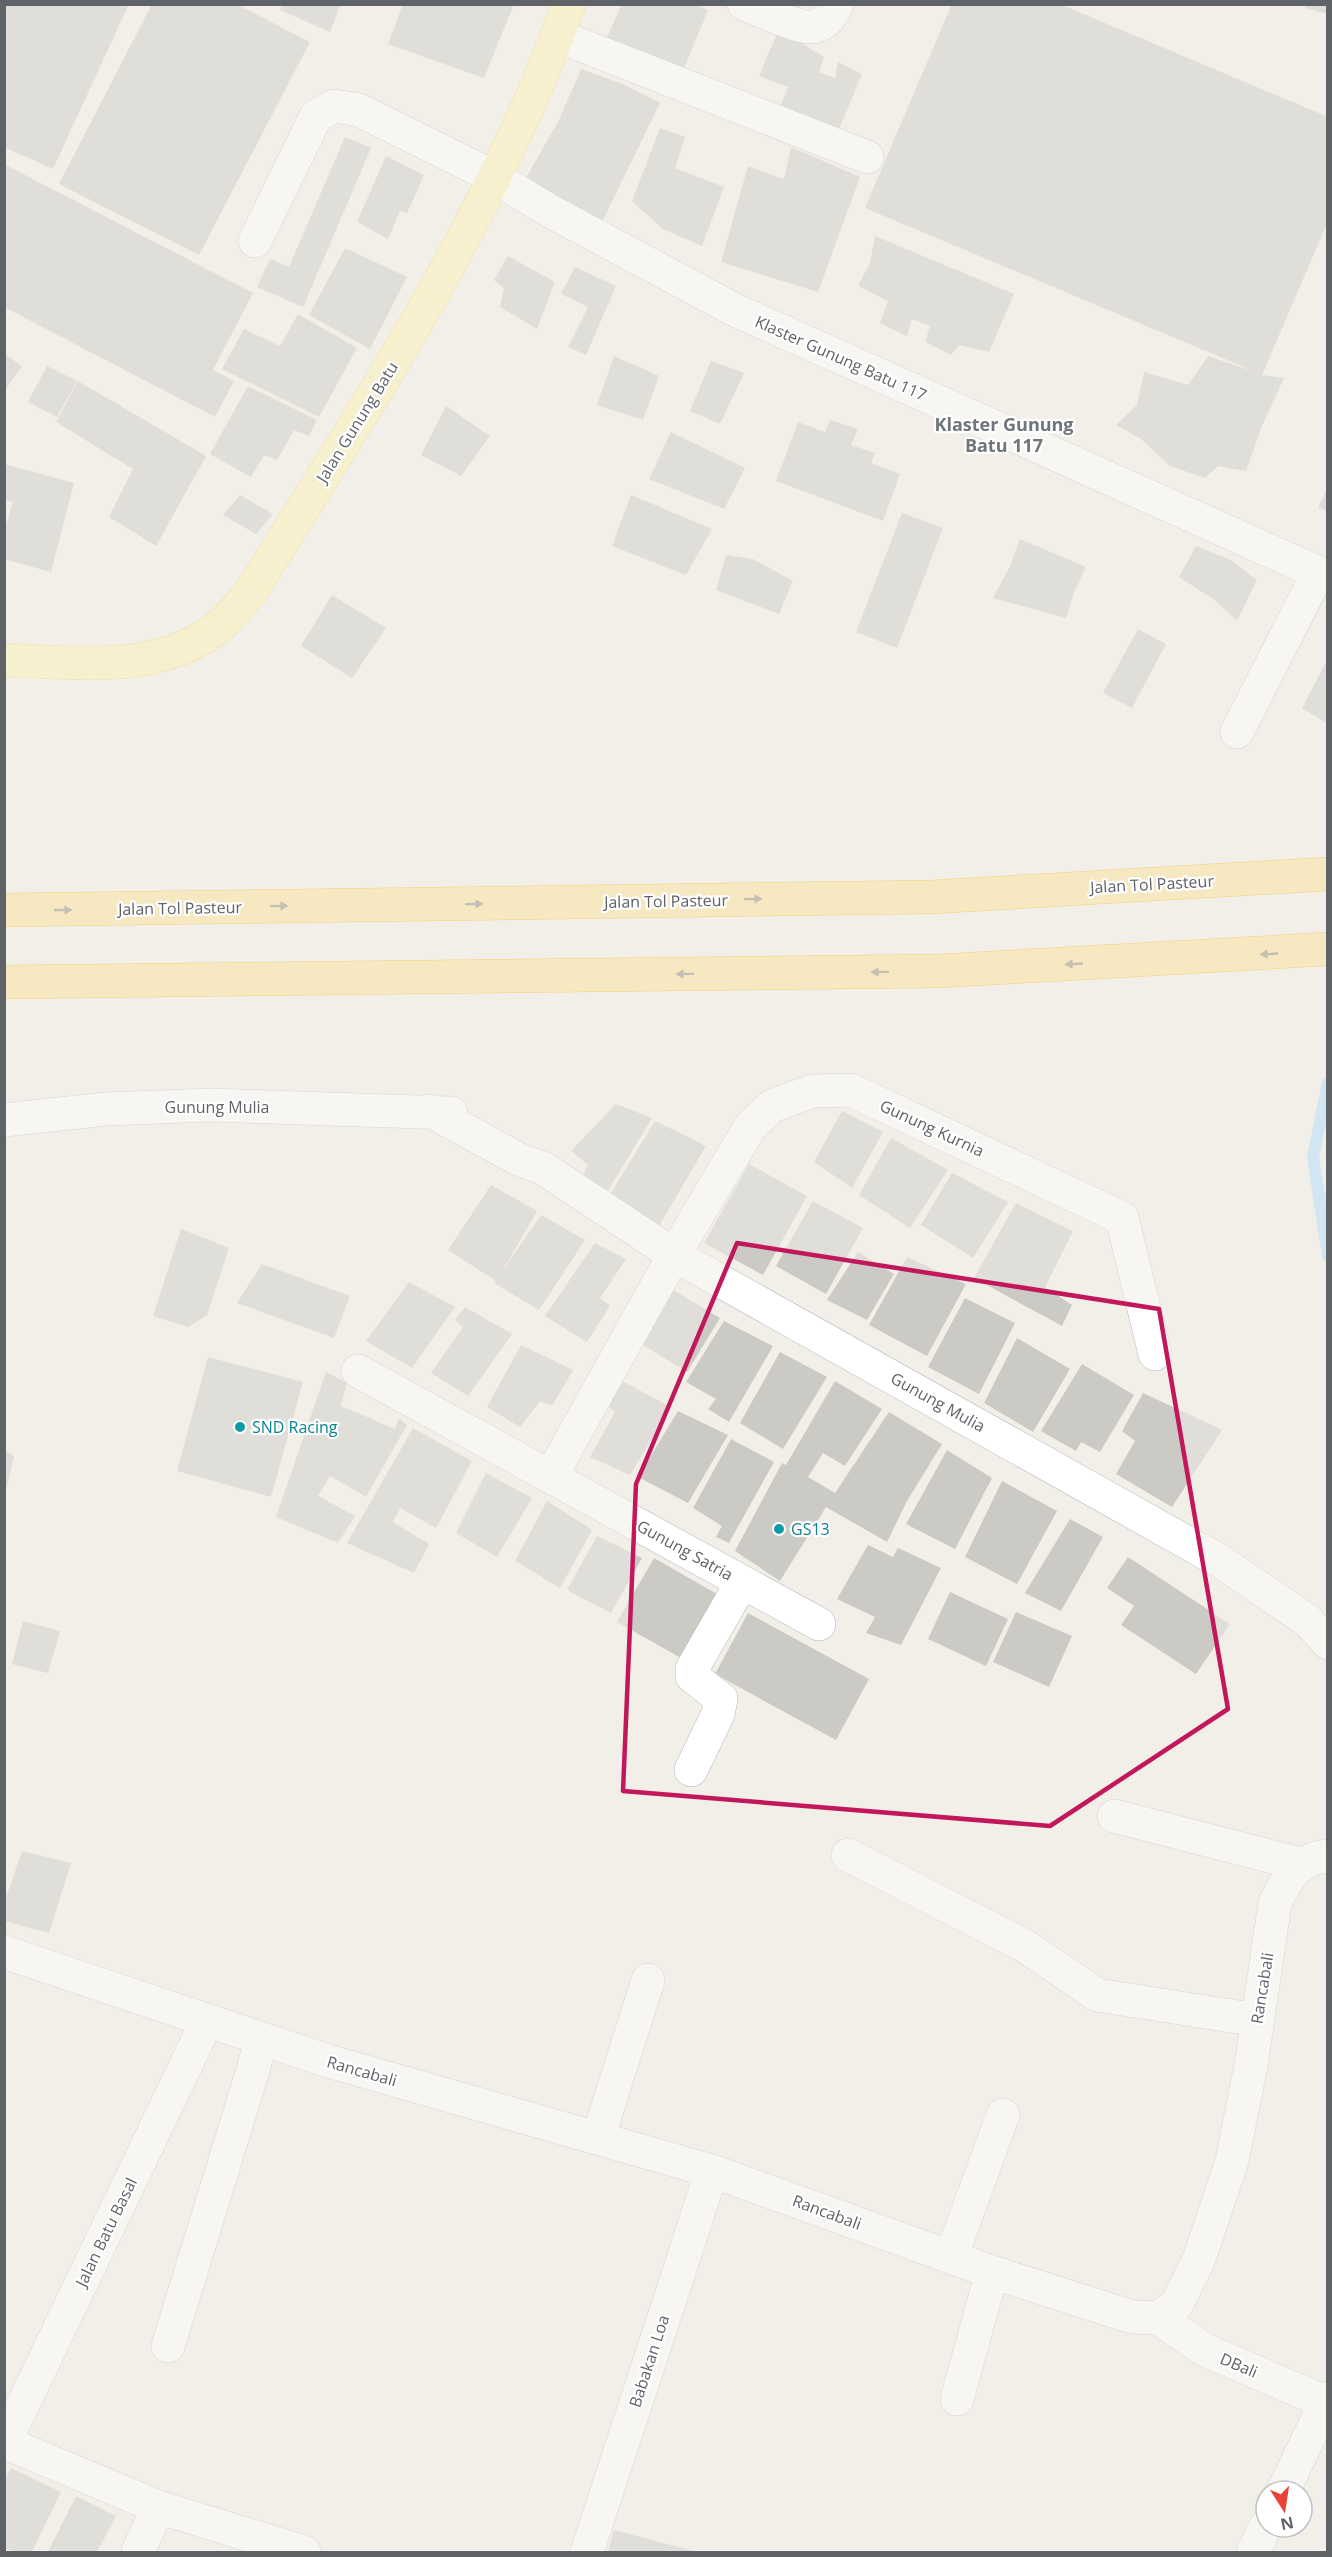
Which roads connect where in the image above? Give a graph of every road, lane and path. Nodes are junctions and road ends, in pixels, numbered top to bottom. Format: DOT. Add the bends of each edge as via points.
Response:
graph roads {
  1 [pos="569,4"];
  2 [pos="744,4"];
  3 [pos="837,4"];
  4 [pos="558,36"];
  5 [pos="867,158"];
  6 [pos="496,178"];
  7 [pos="255,241"];
  8 [pos="1323,575"];
  9 [pos="4,660"];
  10 [pos="1237,732"];
  11 [pos="1328,874"];
  12 [pos="4,910"];
  13 [pos="1328,949"];
  14 [pos="4,982"];
  15 [pos="4,1120"];
  16 [pos="674,1255"];
  17 [pos="1155,1354"];
  18 [pos="358,1371"];
  19 [pos="551,1476"];
  20 [pos="742,1582"];
  21 [pos="819,1624"];
  22 [pos="1328,1643"];
  23 [pos="691,1770"];
  24 [pos="1114,1816"];
  25 [pos="848,1855"];
  26 [pos="1314,1860"];
  27 [pos="4,1952"];
  28 [pos="648,1980"];
  29 [pos="1257,2020"];
  30 [pos="207,2021"];
  31 [pos="261,2039"];
  32 [pos="1003,2115"];
  33 [pos="598,2138"];
  34 [pos="712,2171"];
  35 [pos="951,2257"];
  36 [pos="992,2272"];
  37 [pos="1158,2318"];
  38 [pos="168,2346"];
  39 [pos="957,2399"];
  40 [pos="1326,2400"];
  41 [pos="7,2433"];
  42 [pos="1289,2479"];
  43 [pos="158,2507"];
  44 [pos="1260,2539"];
  45 [pos="138,2553"];
  46 [pos="304,2553"];
  47 [pos="587,2553"];
  48 [pos="1253,2553"];
  1 -- 4 [label="main road, Jalan Gunung Batu"];
  2 -- 3 [label="street" via="810,28 832,17"];
  4 -- 5 [label="street"];
  4 -- 6 [label="main road, Jalan Gunung Batu"];
  6 -- 7 [label="street, Klaster Gunung Batu 117" via="359,110 334,106 316,116"];
  6 -- 8 [label="street, Klaster Gunung Batu 117" via="735,310"];
  6 -- 9 [label="main road, Jalan Gunung Batu" via="398,356 252,590 225,621 196,642 160,656 122,663"];
  8 -- 10 [label="street"];
  12 -- 11 [label="highway, Jalan Tol Pasteur, one-way" via="931,897"];
  13 -- 14 [label="highway, one-way" via="939,971"];
  15 -- 16 [label="street, Gunung Mulia" via="106,1109 211,1106 465,1115 528,1148 543,1167"];
  16 -- 17 [label="street, Gunung Kurnia" via="750,1127 772,1106 812,1091 851,1090 1122,1218"];
  16 -- 19 [label="street"];
  16 -- 22 [label="street, Gunung Mulia" via="1220,1561 1308,1621"];
  18 -- 19 [label="street, Gunung Satria"];
  19 -- 20 [label="street, Gunung Satria"];
  20 -- 21 [label="street, Gunung Satria"];
  20 -- 23 [label="street" via="692,1669 693,1676 721,1700"];
  24 -- 26 [label="street"];
  25 -- 29 [label="street" via="1025,1946 1097,1995"];
  26 -- 29 [label="street, Rancabali" via="1287,1878 1275,1903"];
  27 -- 30 [label="street, Rancabali"];
  28 -- 33 [label="street"];
  29 -- 37 [label="street, Rancabali" via="1232,2161 1199,2259 1177,2304"];
  30 -- 31 [label="street, Rancabali"];
  30 -- 41 [label="street, Jalan Batu Basal"];
  31 -- 33 [label="street, Rancabali"];
  31 -- 38 [label="street"];
  32 -- 35 [label="street"];
  33 -- 34 [label="street, Rancabali"];
  34 -- 35 [label="street, Rancabali"];
  34 -- 47 [label="street, Babakan Loa"];
  35 -- 36 [label="street, Rancabali"];
  36 -- 37 [label="street, Rancabali" via="1132,2317"];
  36 -- 39 [label="street"];
  37 -- 40 [label="street, DBali" via="1205,2350"];
  40 -- 42 [label="street, DBali"];
  41 -- 43 [label="street"];
  43 -- 45 [label="street"];
  43 -- 46 [label="street"];
  44 -- 48 [label="street"];
}
